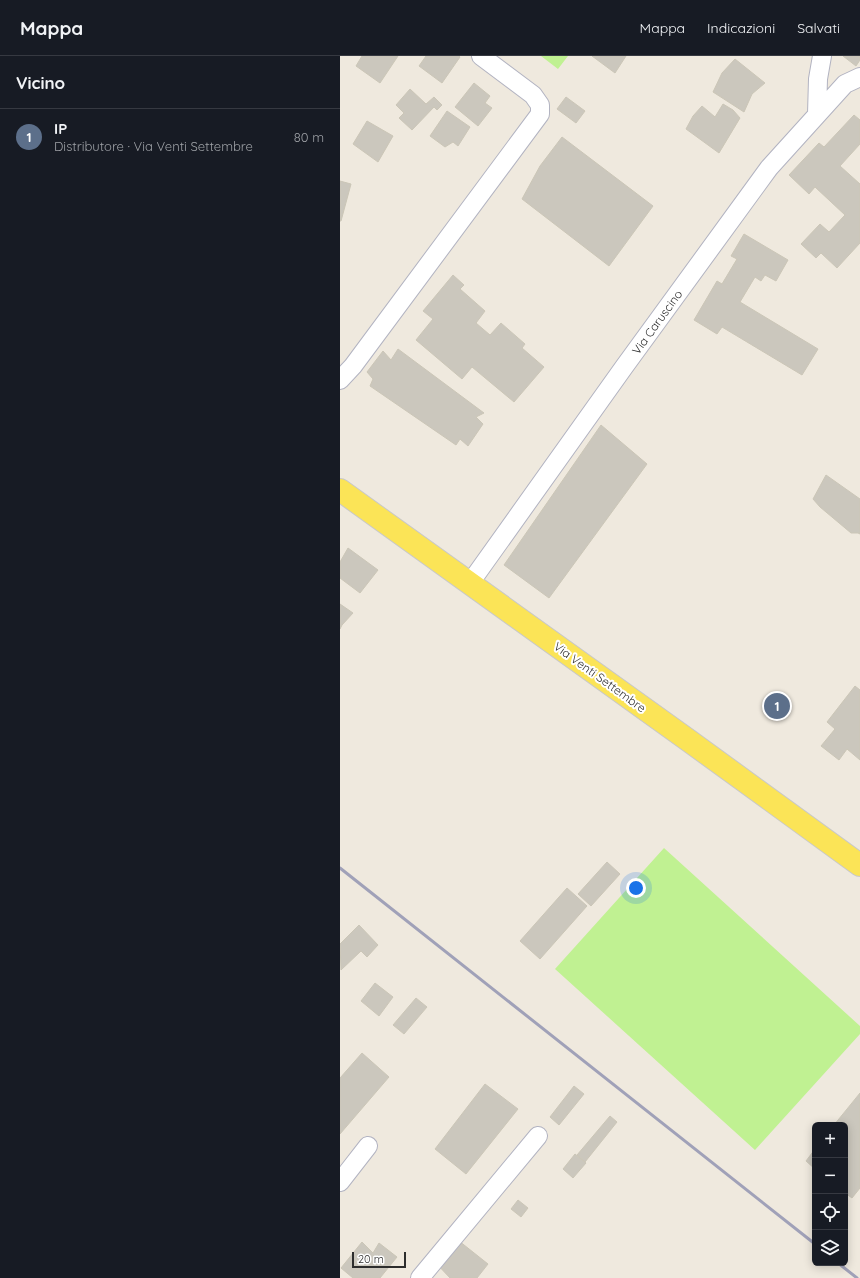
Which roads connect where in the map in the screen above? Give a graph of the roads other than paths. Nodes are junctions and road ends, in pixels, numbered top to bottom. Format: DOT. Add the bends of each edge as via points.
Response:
graph roads {
  1 [pos="481,56"];
  2 [pos="822,56"];
  3 [pos="860,77"];
  4 [pos="817,114"];
  5 [pos="340,380"];
  6 [pos="340,490"];
  7 [pos="470,583"];
  8 [pos="860,865"];
  9 [pos="538,1136"];
  10 [pos="368,1146"];
  11 [pos="340,1182"];
  12 [pos="420,1278"];
  1 -- 5 [label="street" via="533,95 540,106 540,114"];
  2 -- 4 [label="street" via="818,79"];
  3 -- 4 [label="street, Via Caruscino" via="844,84"];
  4 -- 7 [label="street, Via Caruscino" via="769,168"];
  6 -- 7 [label="main road, Via Venti Settembre"];
  7 -- 8 [label="main road, Via Venti Settembre"];
  9 -- 12 [label="street"];
  10 -- 11 [label="street"];
}
